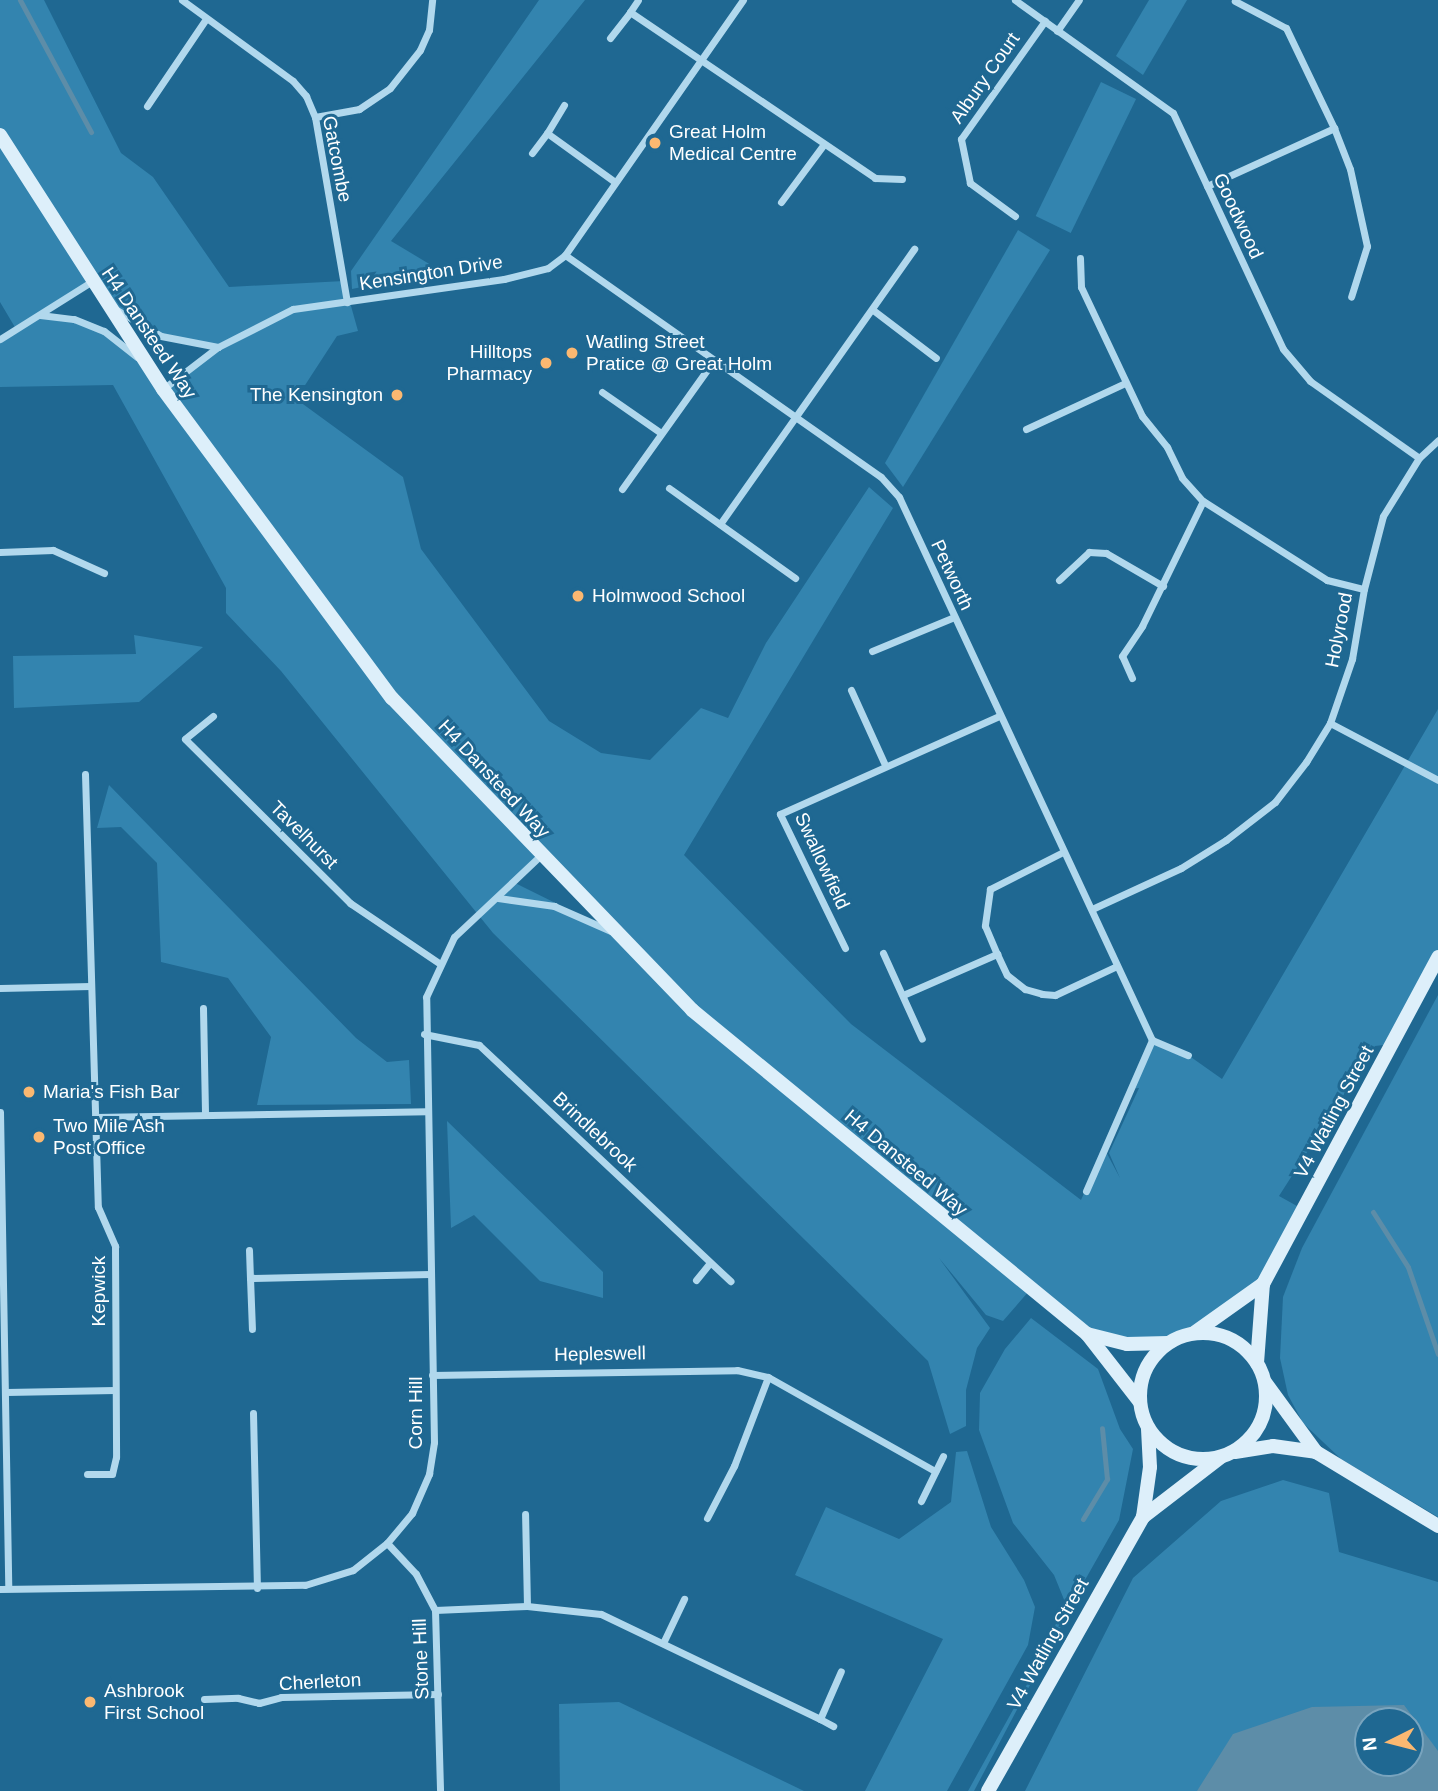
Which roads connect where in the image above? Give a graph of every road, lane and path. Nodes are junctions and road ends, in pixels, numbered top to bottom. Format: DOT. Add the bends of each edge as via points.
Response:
graph roads {
  1 [pos="182,0"];
  2 [pos="432,0"];
  3 [pos="638,0"];
  4 [pos="743,0"];
  5 [pos="1015,0"];
  6 [pos="1079,0"];
  7 [pos="1235,1"];
  8 [pos="630,12"];
  9 [pos="206,19"];
  10 [pos="1045,21"];
  11 [pos="1057,31"];
  12 [pos="610,38"];
  13 [pos="701,58"];
  14 [pos="564,105"];
  15 [pos="147,106"];
  16 [pos="315,117"];
  17 [pos="1334,128"];
  18 [pos="547,133"];
  19 [pos="0,135"];
  20 [pos="824,144"];
  21 [pos="532,153"];
  22 [pos="902,179"];
  23 [pos="615,182"];
  24 [pos="1207,186"];
  25 [pos="781,202"];
  26 [pos="1015,216"];
  27 [pos="914,248"];
  28 [pos="565,255"];
  29 [pos="1080,258"];
  30 [pos="91,282"];
  31 [pos="1351,297"];
  32 [pos="347,302"];
  33 [pos="107,305"];
  34 [pos="873,310"];
  35 [pos="40,315"];
  36 [pos="0,339"];
  37 [pos="218,347"];
  38 [pos="936,358"];
  39 [pos="714,359"];
  40 [pos="146,363"];
  41 [pos="1125,383"];
  42 [pos="163,388"];
  43 [pos="602,392"];
  44 [pos="796,418"];
  45 [pos="1026,429"];
  46 [pos="661,433"];
  47 [pos="1438,440"];
  48 [pos="1419,458"];
  49 [pos="669,488"];
  50 [pos="622,489"];
  51 [pos="1203,500"];
  52 [pos="720,524"];
  53 [pos="0,552"];
  54 [pos="104,573"];
  55 [pos="795,578"];
  56 [pos="1059,580"];
  57 [pos="1163,586"];
  58 [pos="1364,589"];
  59 [pos="954,617"];
  60 [pos="872,651"];
  61 [pos="1132,678"];
  62 [pos="851,690"];
  63 [pos="213,716"];
  64 [pos="999,716"];
  65 [pos="1330,723"];
  66 [pos="885,765"];
  67 [pos="85,774"];
  68 [pos="1438,780"];
  69 [pos="1063,852"];
  70 [pos="540,856"];
  71 [pos="498,898"];
  72 [pos="1092,909"];
  73 [pos="615,933"];
  74 [pos="845,948"];
  75 [pos="883,953"];
  76 [pos="997,954"];
  77 [pos="1438,957"];
  78 [pos="439,963"];
  79 [pos="1117,967"];
  80 [pos="91,986"];
  81 [pos="0,988"];
  82 [pos="903,995"];
  83 [pos="203,1008"];
  84 [pos="425,1034"];
  85 [pos="922,1039"];
  86 [pos="1152,1040"];
  87 [pos="1188,1055"];
  88 [pos="427,1111"];
  89 [pos="205,1114"];
  90 [pos="0,1115"];
  91 [pos="95,1117"];
  92 [pos="1086,1191"];
  93 [pos="249,1250"];
  94 [pos="710,1263"];
  95 [pos="430,1274"];
  96 [pos="250,1278"];
  97 [pos="696,1280"];
  98 [pos="730,1280"];
  99 [pos="1263,1284"];
  100 [pos="252,1329"];
  101 [pos="1194,1333"];
  102 [pos="1087,1334"];
  103 [pos="1168,1343"];
  104 [pos="1258,1363"];
  105 [pos="432,1374"];
  106 [pos="768,1377"];
  107 [pos="1265,1381"];
  108 [pos="116,1390"];
  109 [pos="6,1391"];
  110 [pos="1140,1402"];
  111 [pos="253,1413"];
  112 [pos="1148,1428"];
  113 [pos="1316,1452"];
  114 [pos="1228,1454"];
  115 [pos="943,1456"];
  116 [pos="935,1471"];
  117 [pos="87,1474"];
  118 [pos="921,1501"];
  119 [pos="525,1514"];
  120 [pos="1143,1517"];
  121 [pos="707,1518"];
  122 [pos="1438,1526"];
  123 [pos="387,1543"];
  124 [pos="4,1588"];
  125 [pos="257,1588"];
  126 [pos="684,1599"];
  127 [pos="527,1606"];
  128 [pos="435,1610"];
  129 [pos="663,1643"];
  130 [pos="841,1671"];
  131 [pos="438,1694"];
  132 [pos="204,1699"];
  133 [pos="820,1719"];
  134 [pos="833,1726"];
  135 [pos="440,1791"];
  136 [pos="988,1791"];
  1 -- 9 [label="street, Gatcombe"];
  2 -- 16 [label="street" via="429,30 420,50 390,88 359,109"];
  3 -- 8 [label="street"];
  4 -- 13 [label="street, Kensington Drive"];
  5 -- 10 [label="street, Goodwood"];
  6 -- 11 [label="street"];
  7 -- 17 [label="street" via="1286,28"];
  8 -- 12 [label="street"];
  8 -- 13 [label="street"];
  9 -- 15 [label="street"];
  9 -- 16 [label="street, Gatcombe" via="293,80"];
  10 -- 11 [label="street, Goodwood"];
  10 -- 26 [label="street, Albury Court" via="961,139 970,183"];
  11 -- 24 [label="street, Goodwood" via="1173,113"];
  13 -- 20 [label="street"];
  13 -- 23 [label="street, Kensington Drive"];
  14 -- 18 [label="street"];
  16 -- 32 [label="street, Gatcombe"];
  17 -- 24 [label="street"];
  17 -- 31 [label="street" via="1350,169 1367,246"];
  18 -- 21 [label="street"];
  18 -- 23 [label="street"];
  19 -- 30 [label="street, H4 Dansteed Way"];
  20 -- 22 [label="street" via="875,178"];
  20 -- 25 [label="street"];
  23 -- 28 [label="street, Kensington Drive"];
  24 -- 48 [label="street, Goodwood" via="1283,349 1310,381"];
  27 -- 34 [label="street"];
  28 -- 32 [label="street, Kensington Drive" via="548,268 504,279"];
  28 -- 39 [label="street, Petworth"];
  29 -- 41 [label="street" via="1081,287"];
  30 -- 33 [label="street, H4 Dansteed Way"];
  30 -- 35 [label="street"];
  32 -- 37 [label="street, Kensington Drive" via="293,309"];
  33 -- 37 [label="street" via="161,336"];
  33 -- 40 [label="street, H4 Dansteed Way"];
  34 -- 38 [label="street"];
  34 -- 44 [label="street"];
  35 -- 36 [label="street"];
  35 -- 40 [label="street" via="74,319 104,331"];
  37 -- 42 [label="street, Kensington Drive"];
  39 -- 44 [label="street, Petworth"];
  39 -- 46 [label="street"];
  40 -- 42 [label="street, H4 Dansteed Way"];
  41 -- 45 [label="street"];
  41 -- 51 [label="street" via="1182,478"];
  42 -- 70 [label="street, H4 Dansteed Way" via="324,612 392,698"];
  43 -- 46 [label="street"];
  44 -- 52 [label="street"];
  44 -- 59 [label="street, Petworth" via="881,477 899,497"];
  46 -- 50 [label="street"];
  47 -- 48 [label="street, Holyrood"];
  48 -- 58 [label="street, Holyrood" via="1383,516"];
  49 -- 52 [label="street"];
  51 -- 57 [label="street"];
  51 -- 58 [label="street" via="1327,580"];
  52 -- 55 [label="street"];
  53 -- 54 [label="street" via="53,550"];
  56 -- 57 [label="street" via="1089,552 1106,553"];
  57 -- 61 [label="street" via="1122,656"];
  58 -- 65 [label="street, Holyrood" via="1353,659"];
  59 -- 60 [label="street"];
  59 -- 64 [label="street, Petworth"];
  62 -- 66 [label="street"];
  63 -- 78 [label="street, Tavelhurst" via="185,740 350,903"];
  64 -- 66 [label="street, Swallowfield"];
  64 -- 69 [label="street, Petworth"];
  65 -- 68 [label="street"];
  65 -- 72 [label="street, Holyrood" via="1275,802 1246,825 1181,868"];
  66 -- 74 [label="street, Swallowfield" via="779,814"];
  67 -- 80 [label="street, Kepwick"];
  69 -- 72 [label="street, Petworth"];
  69 -- 76 [label="street" via="990,890 985,926"];
  70 -- 71 [label="street, Corn Hill"];
  70 -- 73 [label="street, H4 Dansteed Way"];
  71 -- 73 [label="street" via="554,906"];
  71 -- 78 [label="street, Corn Hill" via="454,937"];
  72 -- 79 [label="street, Petworth"];
  73 -- 102 [label="street, H4 Dansteed Way" via="692,1010"];
  75 -- 82 [label="street"];
  76 -- 79 [label="street" via="1007,975 1025,989 1042,994 1055,995"];
  76 -- 82 [label="street"];
  77 -- 99 [label="street, V4 Watling Street"];
  78 -- 84 [label="street, Corn Hill" via="426,997"];
  79 -- 86 [label="street, Petworth"];
  80 -- 81 [label="street"];
  80 -- 91 [label="street, Kepwick"];
  82 -- 85 [label="street"];
  83 -- 89 [label="street"];
  84 -- 88 [label="street, Corn Hill"];
  84 -- 94 [label="street, Brindlebrook" via="479,1045"];
  86 -- 87 [label="street"];
  86 -- 92 [label="street"];
  88 -- 89 [label="street"];
  88 -- 95 [label="street, Corn Hill"];
  89 -- 91 [label="street"];
  90 -- 109 [label="street"];
  91 -- 108 [label="street, Kepwick" via="98,1206 114,1246"];
  93 -- 96 [label="street"];
  94 -- 97 [label="street"];
  94 -- 98 [label="street, Brindlebrook"];
  95 -- 96 [label="street"];
  95 -- 105 [label="street, Corn Hill"];
  96 -- 100 [label="street"];
  99 -- 101 [label="street, V4 Watling Street"];
  99 -- 104 [label="street, V4 Watling Street"];
  101 -- 103 [label="street"];
  101 -- 104 [label="street" via="1230,1339"];
  102 -- 103 [label="street, H4 Dansteed Way" via="1127,1344"];
  102 -- 110 [label="street, H4 Dansteed Way"];
  103 -- 110 [label="street" via="1146,1369"];
  104 -- 107 [label="street"];
  105 -- 106 [label="street, Hepleswell" via="700,1368"];
  105 -- 123 [label="street, Corn Hill" via="434,1442 429,1474 412,1513"];
  106 -- 116 [label="street, Hepleswell"];
  106 -- 121 [label="street" via="734,1466"];
  107 -- 113 [label="street"];
  107 -- 114 [label="street" via="1262,1421"];
  108 -- 109 [label="street"];
  108 -- 117 [label="street, Kepwick" via="112,1474"];
  109 -- 124 [label="street"];
  110 -- 112 [label="street"];
  111 -- 125 [label="street"];
  112 -- 114 [label="street" via="1179,1456"];
  112 -- 120 [label="street, V4 Watling Street" via="1150,1467"];
  113 -- 114 [label="street" via="1273,1446"];
  113 -- 122 [label="street"];
  114 -- 120 [label="street, V4 Watling Street"];
  115 -- 116 [label="street"];
  116 -- 118 [label="street"];
  119 -- 127 [label="street"];
  120 -- 136 [label="street, V4 Watling Street"];
  123 -- 125 [label="street, Corn Hill" via="353,1570 304,1585"];
  123 -- 128 [label="street, Stone Hill" via="416,1574"];
  124 -- 125 [label="street, Corn Hill"];
  126 -- 129 [label="street"];
  127 -- 128 [label="street"];
  127 -- 129 [label="street" via="601,1614"];
  128 -- 131 [label="street, Stone Hill"];
  129 -- 133 [label="street"];
  130 -- 133 [label="street"];
  131 -- 132 [label="street, Cherleton" via="281,1697 260,1703"];
  131 -- 135 [label="street, Stone Hill"];
  133 -- 134 [label="street"];
}
